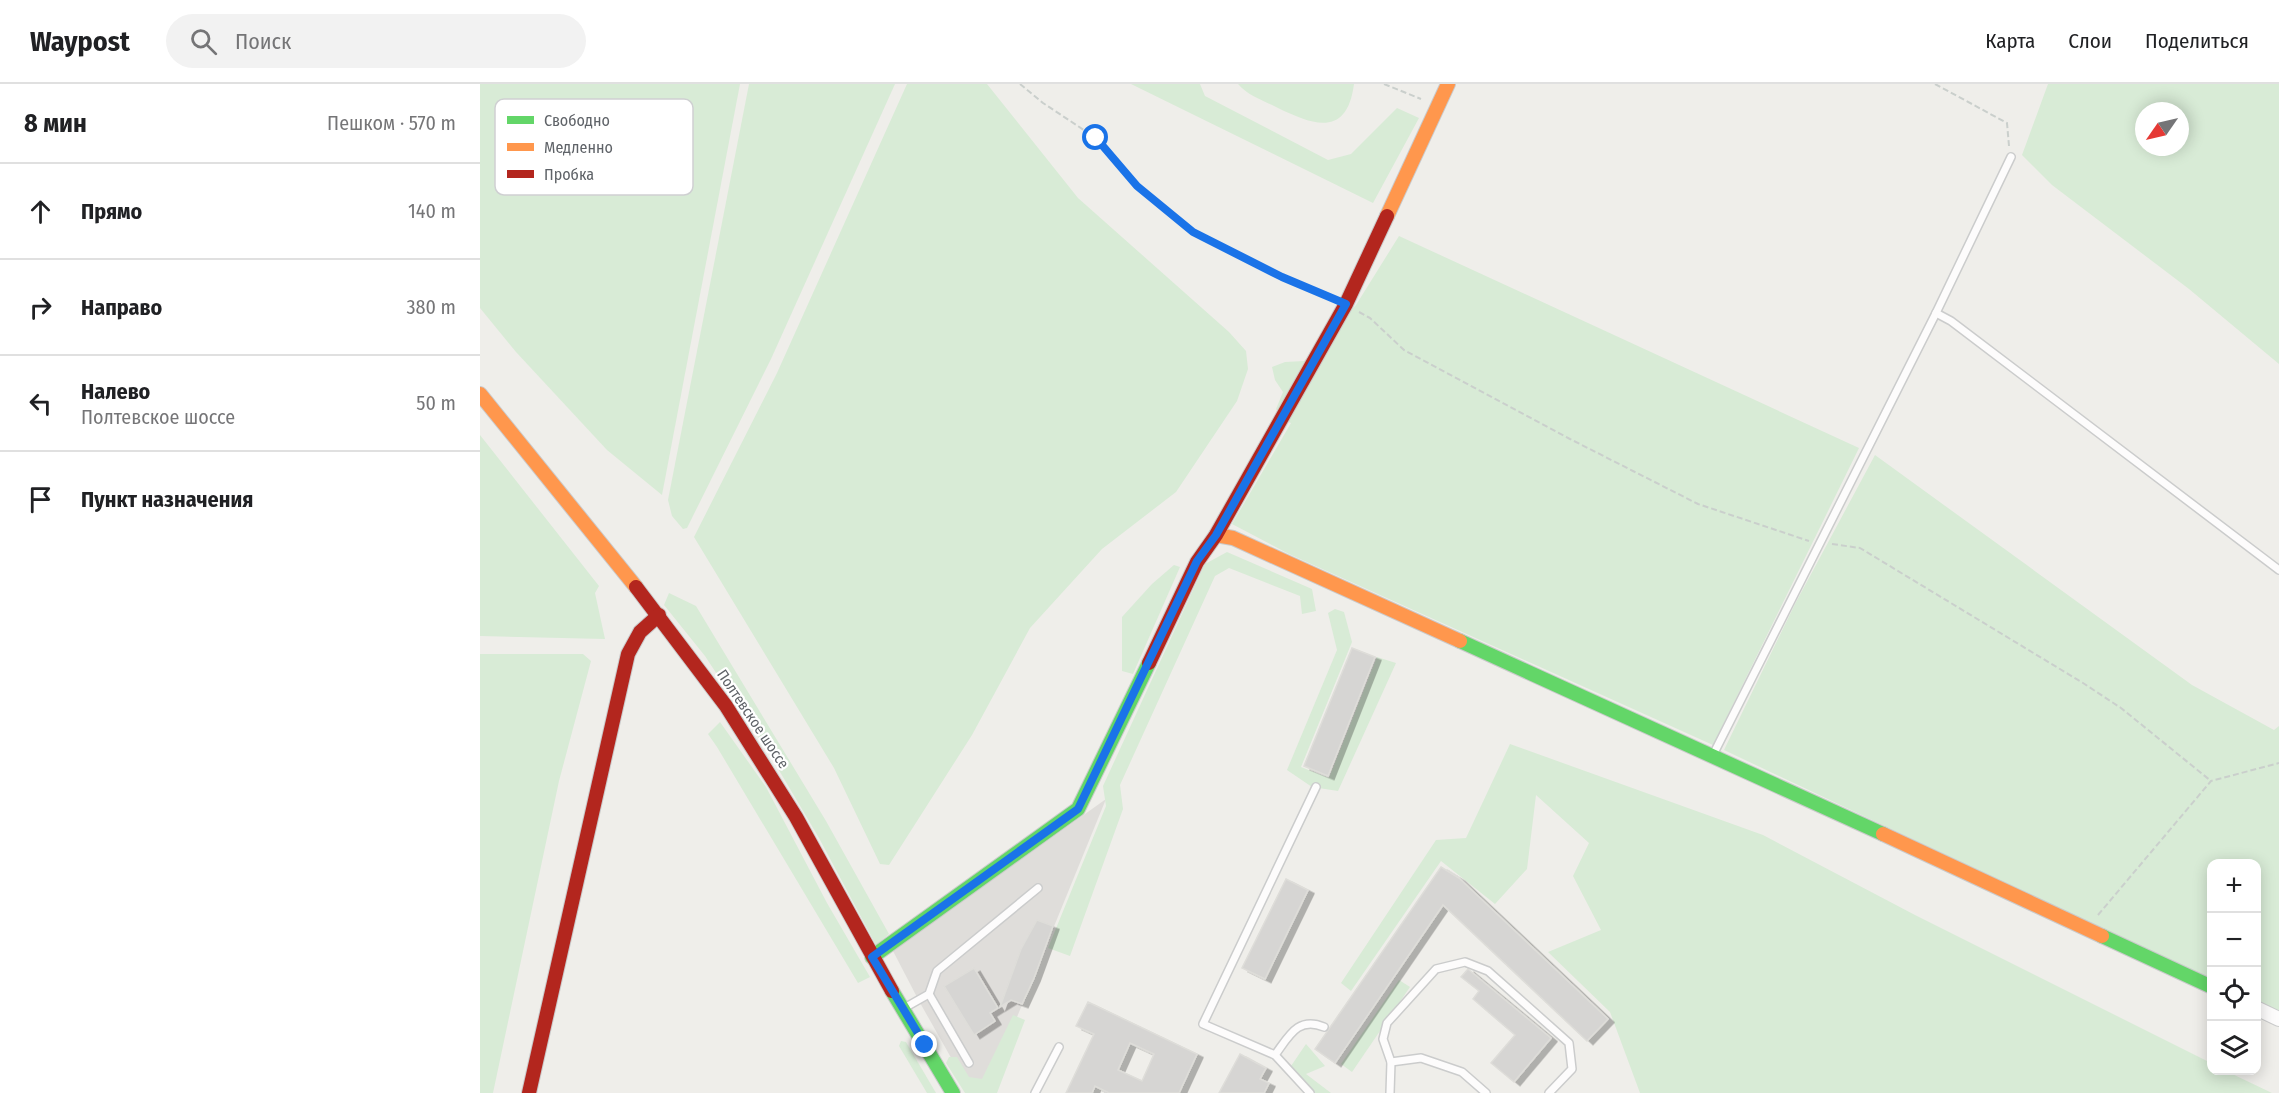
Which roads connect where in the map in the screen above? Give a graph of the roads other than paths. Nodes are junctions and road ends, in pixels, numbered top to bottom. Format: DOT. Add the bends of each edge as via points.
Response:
graph roads {
  1 [pos="1448,84"];
  2 [pos="2011,157"];
  3 [pos="1936,313"];
  4 [pos="480,394"];
  5 [pos="1216,535"];
  6 [pos="2279,570"];
  7 [pos="659,615"];
  8 [pos="1713,755"];
  9 [pos="1316,787"];
  10 [pos="1038,888"];
  11 [pos="872,957"];
  12 [pos="2207,985"];
  13 [pos="929,994"];
  14 [pos="903,1008"];
  15 [pos="2261,1010"];
  16 [pos="2279,1019"];
  17 [pos="1324,1027"];
  18 [pos="1059,1047"];
  19 [pos="1275,1055"];
  20 [pos="1390,1062"];
  21 [pos="969,1063"];
  22 [pos="528,1093"];
  23 [pos="953,1093"];
  24 [pos="1035,1093"];
  25 [pos="1310,1093"];
  26 [pos="1390,1093"];
  27 [pos="1486,1093"];
  28 [pos="1549,1093"];
  1 -- 5 [label="street" via="1346,304"];
  2 -- 3 [label="lane"];
  3 -- 6 [label="lane"];
  3 -- 8 [label="lane"];
  4 -- 7 [label="street, Полтевское шоссе"];
  5 -- 8 [label="street" via="1233,538"];
  5 -- 11 [label="street" via="1197,561 1078,809"];
  7 -- 11 [label="street, Полтевское шоссе" via="753,747 824,864"];
  7 -- 22 [label="street" via="640,632 627,654"];
  8 -- 12 [label="street"];
  9 -- 19 [label="lane" via="1203,1024"];
  10 -- 13 [label="lane" via="937,971"];
  11 -- 14 [label="street, Полтевское шоссе"];
  13 -- 14 [label="lane"];
  13 -- 21 [label="lane"];
  14 -- 23 [label="street, Полтевское шоссе"];
  15 -- 16 [label="street"];
  17 -- 19 [label="lane" via="1315,1023 1302,1025"];
  18 -- 24 [label="lane"];
  19 -- 25 [label="lane"];
  20 -- 26 [label="lane"];
  20 -- 27 [label="lane" via="1420,1058 1462,1072"];
  20 -- 28 [label="lane" via="1383,1039 1387,1023 1436,969 1465,962 1488,972 1569,1043 1572,1070"];
}
